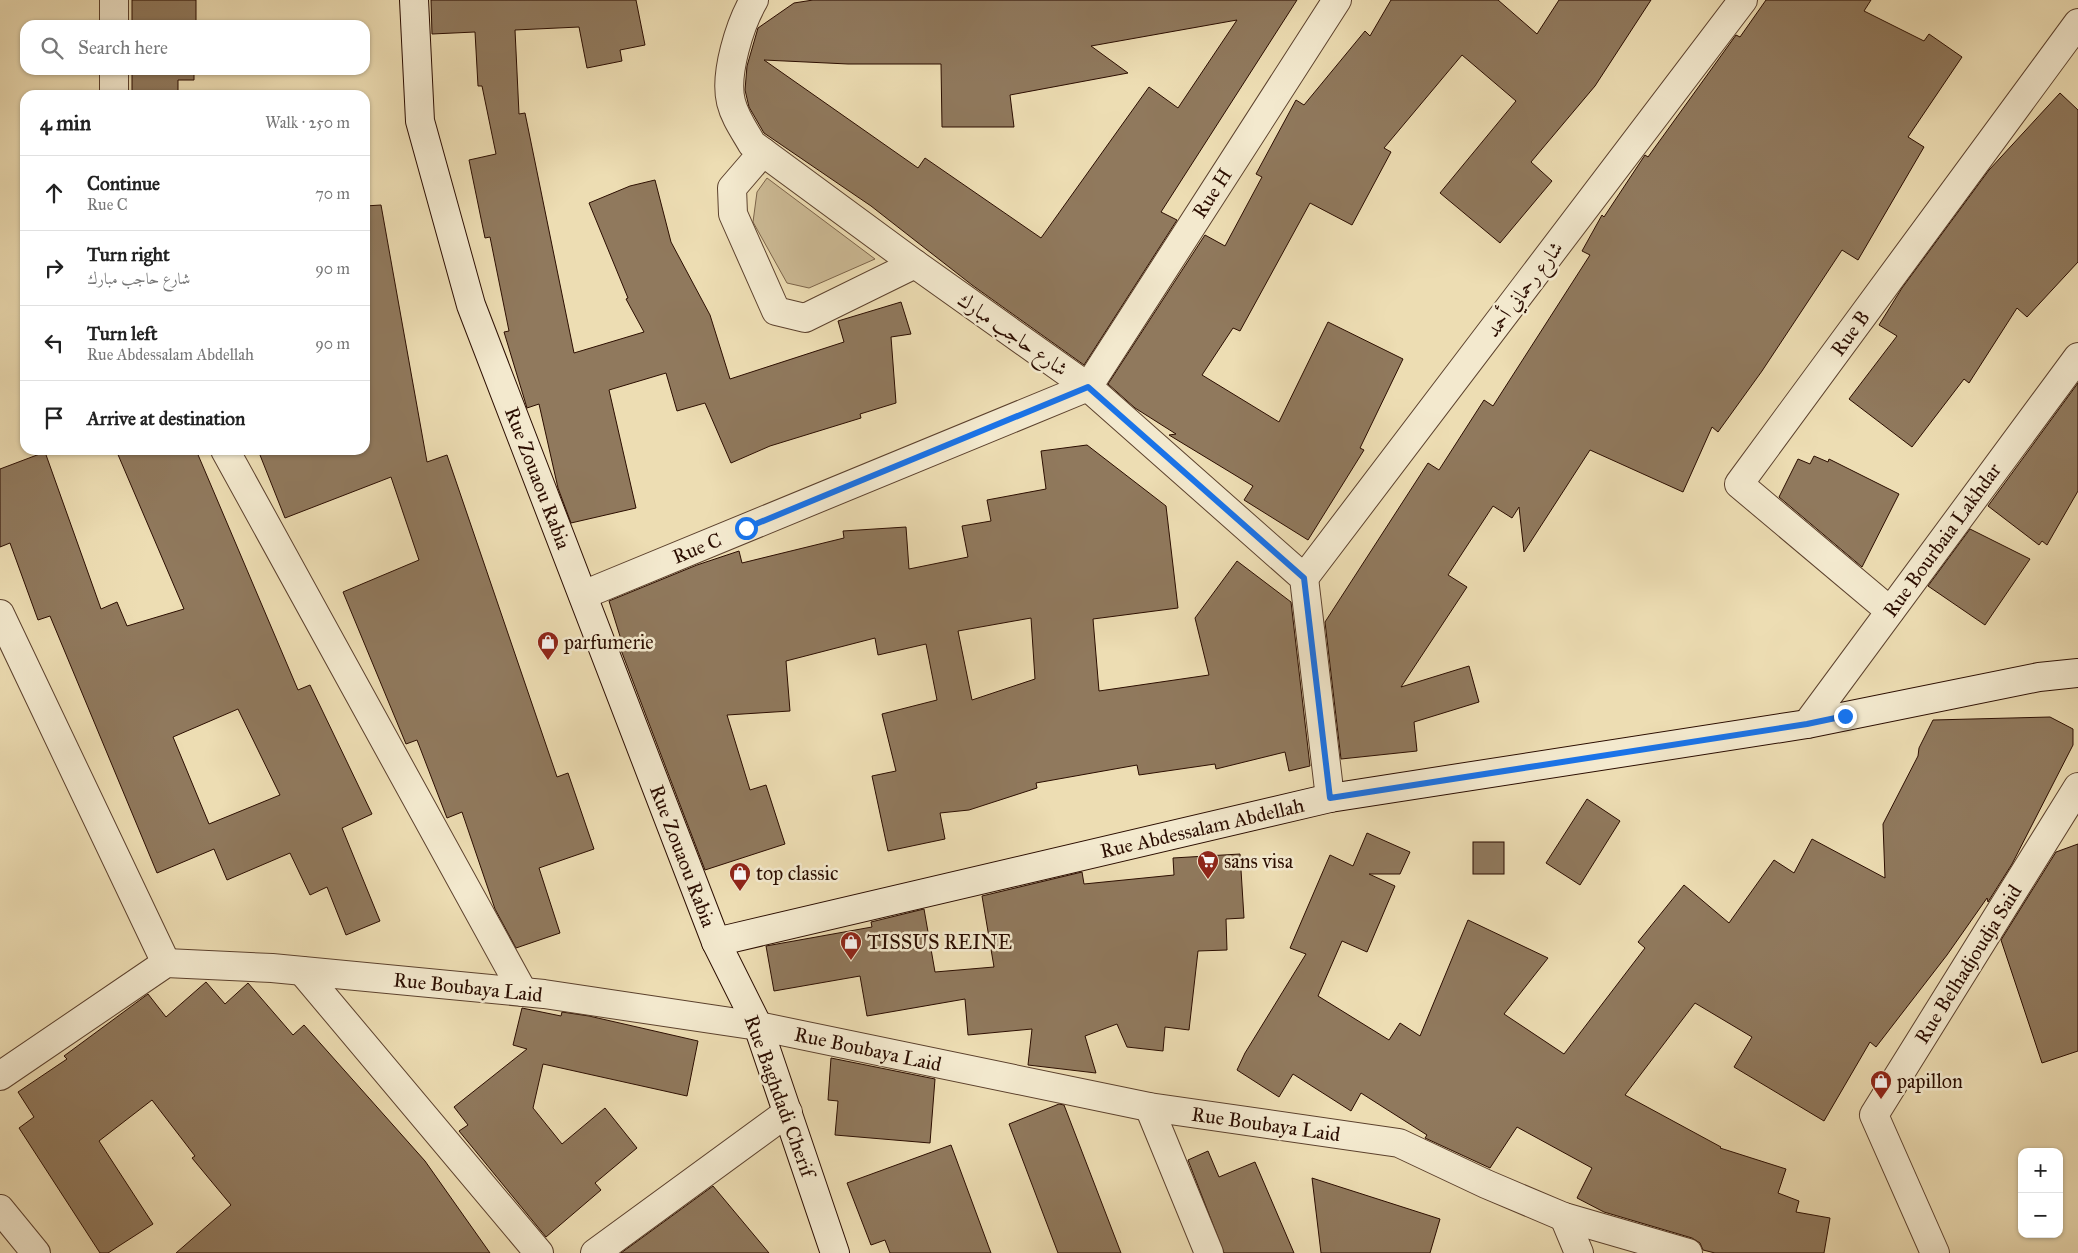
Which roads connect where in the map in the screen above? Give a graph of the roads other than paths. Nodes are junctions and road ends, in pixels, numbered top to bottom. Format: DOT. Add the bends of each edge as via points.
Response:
graph roads {
  1 [pos="114,0"];
  2 [pos="414,0"];
  3 [pos="754,0"];
  4 [pos="1337,0"];
  5 [pos="1743,0"];
  6 [pos="114,20"];
  7 [pos="2078,23"];
  8 [pos="114,75"];
  9 [pos="114,90"];
  10 [pos="763,152"];
  11 [pos="914,264"];
  12 [pos="2078,357"];
  13 [pos="1088,387"];
  14 [pos="229,455"];
  15 [pos="1304,578"];
  16 [pos="583,595"];
  17 [pos="1890,611"];
  18 [pos="0,614"];
  19 [pos="2078,673"];
  20 [pos="1807,724"];
  21 [pos="2078,787"];
  22 [pos="1330,798"];
  23 [pos="716,942"];
  24 [pos="166,963"];
  25 [pos="302,971"];
  26 [pos="523,992"];
  27 [pos="758,1026"];
  28 [pos="0,1076"];
  29 [pos="1149,1107"];
  30 [pos="788,1112"];
  31 [pos="0,1209"];
  32 [pos="1564,1217"];
  33 [pos="36,1253"];
  34 [pos="539,1253"];
  35 [pos="595,1253"];
  36 [pos="835,1253"];
  37 [pos="1209,1253"];
  38 [pos="1579,1253"];
  39 [pos="1688,1253"];
  40 [pos="1935,1253"];
  1 -- 6 [label="street"];
  2 -- 16 [label="street, Rue Zouaou Rabia" via="420,121 471,305"];
  3 -- 10 [label="street, شارع حاجب مبارك" via="746,13 735,50 731,100 738,121 752,144"];
  4 -- 13 [label="street, Rue H"];
  5 -- 15 [label="street, شارع رحماني أحمد"];
  7 -- 17 [label="street, Rue B" via="1739,484"];
  8 -- 9 [label="street"];
  10 -- 11 [label="street, شارع حاجب مبارك"];
  10 -- 11 [label="street" via="732,188 733,214 776,311 805,318"];
  11 -- 13 [label="street, شارع حاجب مبارك"];
  12 -- 17 [label="street, Rue Bourbaia Lakhdar"];
  13 -- 15 [label="street, شارع حاجب مبارك"];
  13 -- 16 [label="street, Rue C"];
  14 -- 26 [label="street"];
  15 -- 22 [label="street"];
  16 -- 23 [label="street, Rue Zouaou Rabia"];
  17 -- 20 [label="street, Rue Bourbaia Lakhdar"];
  18 -- 24 [label="street"];
  19 -- 20 [label="street, Rue Abdessalam Abdellah" via="2039,677"];
  20 -- 22 [label="street, Rue Abdessalam Abdellah"];
  21 -- 40 [label="street, Rue Belhadjoudja Said" via="1874,1115"];
  22 -- 23 [label="street, Rue Abdessalam Abdellah"];
  23 -- 27 [label="street, Rue Baghdadi Cherif"];
  24 -- 25 [label="street, Rue Boubaya Laid"];
  24 -- 28 [label="street"];
  25 -- 26 [label="street, Rue Boubaya Laid"];
  25 -- 34 [label="street"];
  26 -- 27 [label="street, Rue Boubaya Laid"];
  27 -- 29 [label="street, Rue Boubaya Laid"];
  27 -- 30 [label="street, Rue Baghdadi Cherif"];
  29 -- 32 [label="street, Rue Boubaya Laid" via="1399,1143"];
  29 -- 37 [label="street"];
  30 -- 35 [label="street"];
  30 -- 36 [label="street, Rue Baghdadi Cherif"];
  31 -- 33 [label="street"];
  32 -- 38 [label="street"];
  32 -- 39 [label="street, Rue Boubaya Laid"];
}
